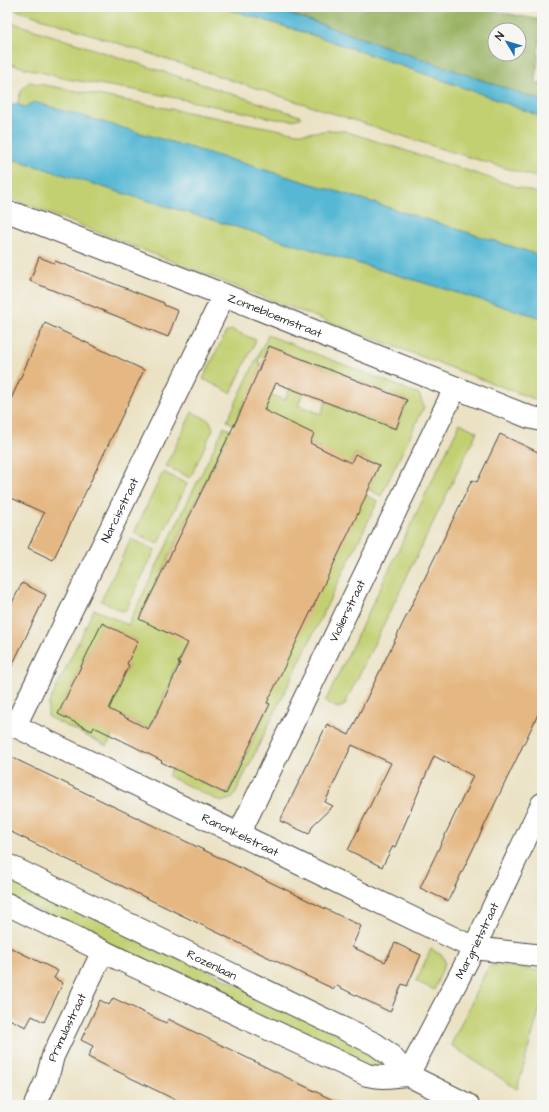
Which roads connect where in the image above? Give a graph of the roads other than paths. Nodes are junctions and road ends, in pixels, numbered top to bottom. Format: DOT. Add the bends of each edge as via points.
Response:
graph roads {
  1 [pos="7,213"];
  2 [pos="224,295"];
  3 [pos="455,388"];
  4 [pos="542,420"];
  5 [pos="11,724"];
  6 [pos="542,804"];
  7 [pos="239,834"];
  8 [pos="7,865"];
  9 [pos="7,904"];
  10 [pos="474,948"];
  11 [pos="103,951"];
  12 [pos="542,956"];
  13 [pos="408,1076"];
  14 [pos="35,1105"];
  15 [pos="468,1105"];
  1 -- 2 [label="street, Zonnebloemstraat"];
  2 -- 3 [label="street, Zonnebloemstraat"];
  2 -- 5 [label="street, Narcisstraat"];
  3 -- 4 [label="street, Zonnebloemstraat"];
  3 -- 7 [label="street, Violierstraat"];
  5 -- 7 [label="street, Ranonkelstraat"];
  6 -- 10 [label="street, Margrietstraat"];
  7 -- 10 [label="street, Ranonkelstraat"];
  8 -- 13 [label="street, Rozenlaan" via="375,1044 389,1054"];
  9 -- 11 [label="street"];
  10 -- 12 [label="street, Ranonkelstraat"];
  10 -- 13 [label="street, Margrietstraat"];
  11 -- 13 [label="street" via="367,1075 386,1078"];
  11 -- 14 [label="street, Primulastraat" via="53,1056 47,1079"];
  13 -- 15 [label="street, Rozenlaan"];
}
